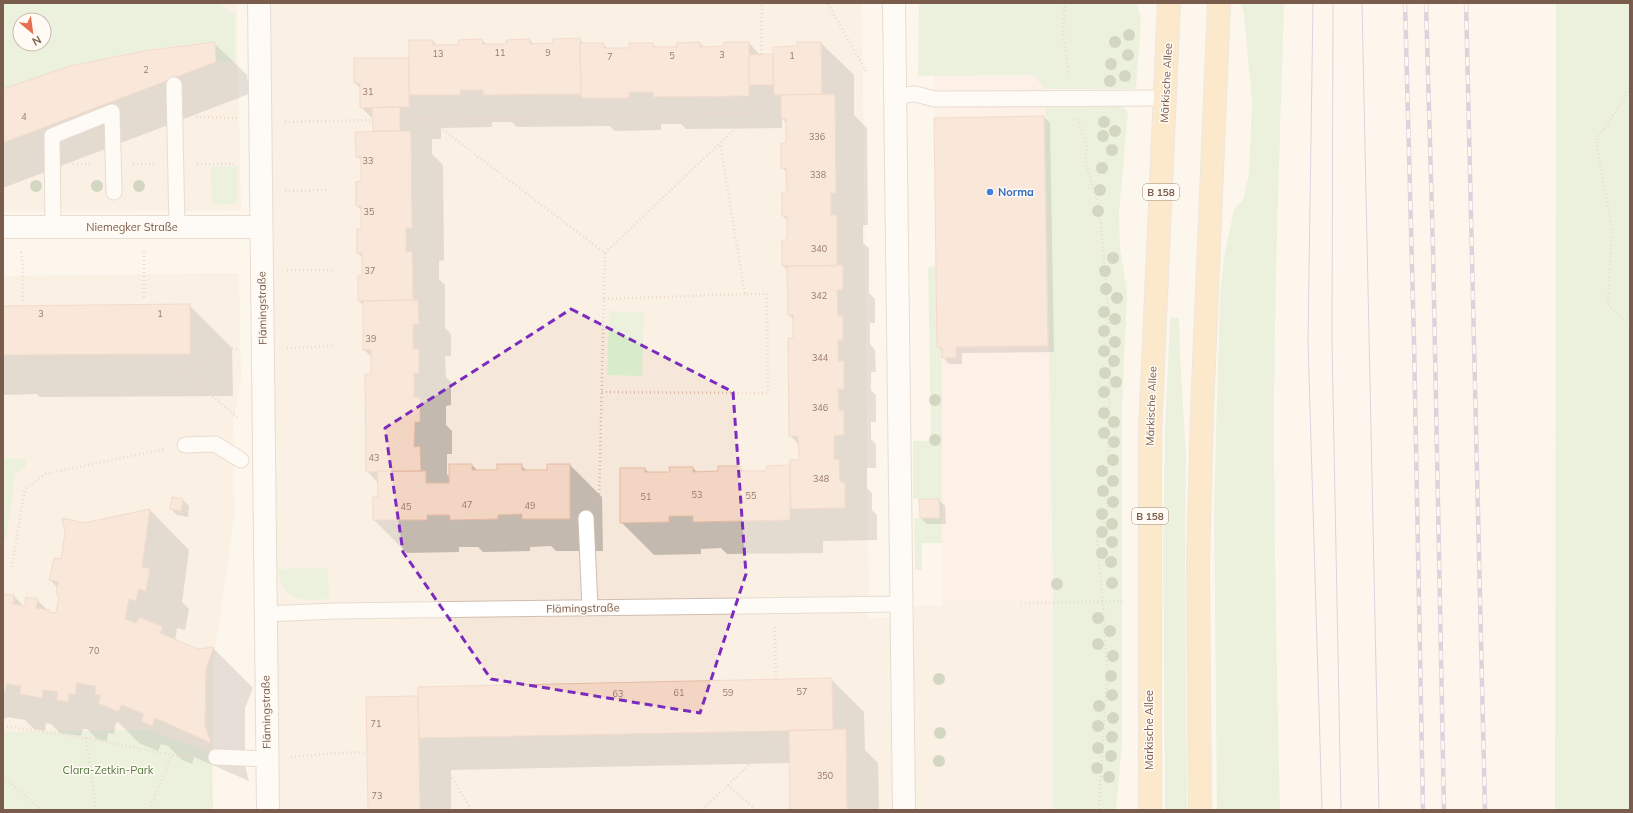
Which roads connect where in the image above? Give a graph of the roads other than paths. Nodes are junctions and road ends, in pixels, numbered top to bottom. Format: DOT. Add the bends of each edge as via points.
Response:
graph roads {
  1 [pos="259,3"];
  2 [pos="894,3"];
  3 [pos="1170,3"];
  4 [pos="1219,3"];
  5 [pos="174,85"];
  6 [pos="896,96"];
  7 [pos="1165,98"];
  8 [pos="114,192"];
  9 [pos="12,227"];
  10 [pos="53,227"];
  11 [pos="177,227"];
  12 [pos="261,227"];
  13 [pos="185,445"];
  14 [pos="241,460"];
  15 [pos="586,518"];
  16 [pos="902,604"];
  17 [pos="590,608"];
  18 [pos="265,614"];
  19 [pos="216,757"];
  20 [pos="267,759"];
  21 [pos="268,810"];
  22 [pos="904,810"];
  23 [pos="1150,810"];
  24 [pos="1200,810"];
  1 -- 12 [label="street, Flämingstraße"];
  2 -- 6 [label="street"];
  3 -- 7 [label="main road, Märkische Allee / B 158"];
  4 -- 24 [label="main road" via="1198,565"];
  5 -- 11 [label="lane"];
  6 -- 7 [label="lane" via="915,94 935,99"];
  6 -- 16 [label="street"];
  7 -- 23 [label="main road, Märkische Allee / B 158" via="1150,432"];
  8 -- 10 [label="lane" via="112,112 52,136"];
  9 -- 10 [label="street, Niemegker Straße"];
  10 -- 11 [label="street, Niemegker Straße"];
  11 -- 12 [label="street, Niemegker Straße"];
  12 -- 18 [label="street, Flämingstraße"];
  13 -- 14 [label="lane" via="215,444"];
  15 -- 17 [label="lane"];
  16 -- 17 [label="lane, Flämingstraße"];
  16 -- 22 [label="street"];
  17 -- 18 [label="lane, Flämingstraße"];
  18 -- 20 [label="street, Flämingstraße"];
  19 -- 20 [label="lane"];
  20 -- 21 [label="street, Flämingstraße"];
}
